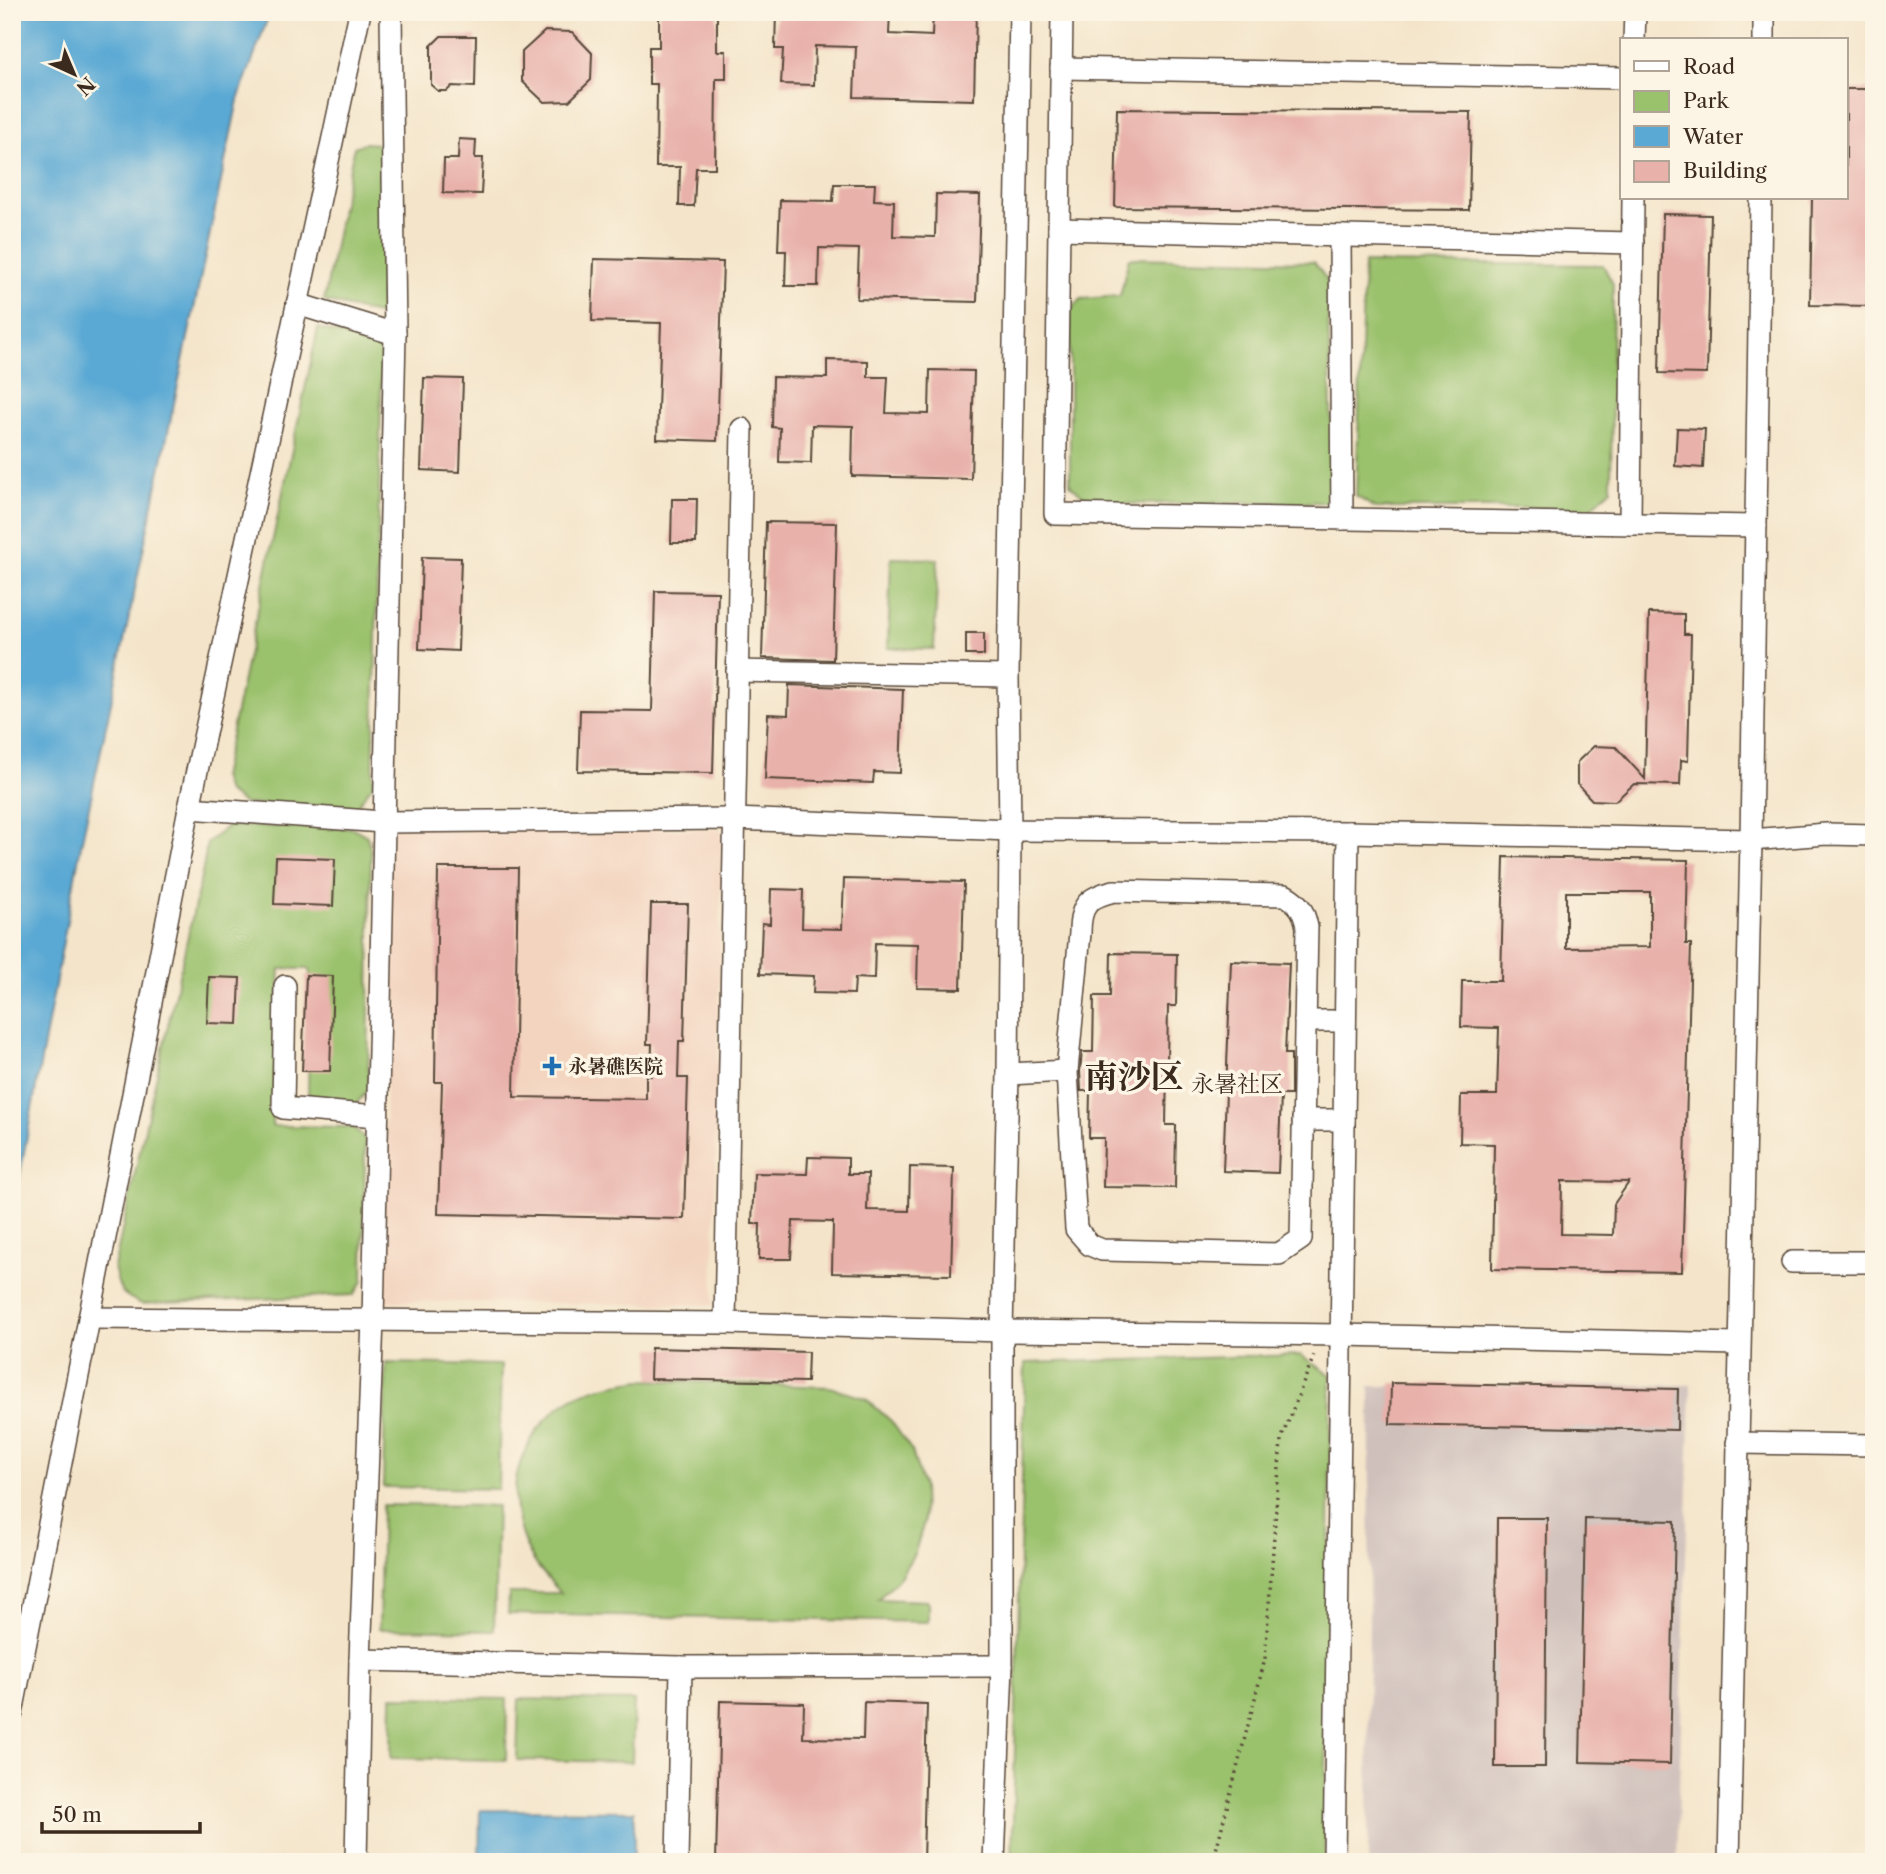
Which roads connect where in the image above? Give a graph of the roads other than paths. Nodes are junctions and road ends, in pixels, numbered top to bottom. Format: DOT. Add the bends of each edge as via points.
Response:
graph roads {
  1 [pos="360,12"];
  2 [pos="391,12"];
  3 [pos="1020,12"];
  4 [pos="1062,12"];
  5 [pos="1635,12"];
  6 [pos="1764,12"];
  7 [pos="1634,38"];
  8 [pos="1764,38"];
  9 [pos="1061,68"];
  10 [pos="1620,78"];
  11 [pos="1633,200"];
  12 [pos="1761,200"];
  13 [pos="1059,229"];
  14 [pos="1340,236"];
  15 [pos="1633,243"];
  16 [pos="297,304"];
  17 [pos="395,334"];
  18 [pos="742,429"];
  19 [pos="1342,519"];
  20 [pos="1630,524"];
  21 [pos="1756,526"];
  22 [pos="737,671"];
  23 [pos="1008,676"];
  24 [pos="189,808"];
  25 [pos="734,819"];
  26 [pos="383,822"];
  27 [pos="1010,830"];
  28 [pos="1348,832"];
  29 [pos="1874,835"];
  30 [pos="1751,840"];
  31 [pos="285,986"];
  32 [pos="1305,1021"];
  33 [pos="1345,1021"];
  34 [pos="1067,1071"];
  35 [pos="1007,1073"];
  36 [pos="377,1116"];
  37 [pos="1303,1120"];
  38 [pos="1344,1120"];
  39 [pos="1792,1262"];
  40 [pos="1874,1262"];
  41 [pos="89,1318"];
  42 [pos="373,1320"];
  43 [pos="725,1323"];
  44 [pos="1002,1331"];
  45 [pos="1332,1335"];
  46 [pos="1739,1344"];
  47 [pos="1737,1443"];
  48 [pos="1874,1445"];
  49 [pos="360,1660"];
  50 [pos="1002,1666"];
  51 [pos="681,1667"];
  52 [pos="12,1713"];
  53 [pos="356,1862"];
  54 [pos="677,1862"];
  55 [pos="994,1862"];
  56 [pos="1334,1862"];
  57 [pos="1729,1862"];
  1 -- 16 [label="street"];
  2 -- 17 [label="street"];
  3 -- 23 [label="street"];
  4 -- 9 [label="street"];
  5 -- 7 [label="street"];
  6 -- 8 [label="street"];
  9 -- 10 [label="street"];
  9 -- 13 [label="street"];
  11 -- 15 [label="street"];
  12 -- 21 [label="street"];
  13 -- 14 [label="street"];
  13 -- 19 [label="street" via="1055,514"];
  14 -- 15 [label="street"];
  14 -- 19 [label="street"];
  15 -- 20 [label="street"];
  16 -- 17 [label="street"];
  16 -- 24 [label="street"];
  17 -- 26 [label="street"];
  18 -- 22 [label="street"];
  19 -- 20 [label="street"];
  20 -- 21 [label="street"];
  21 -- 30 [label="street"];
  22 -- 23 [label="street"];
  22 -- 25 [label="street"];
  23 -- 27 [label="street"];
  24 -- 26 [label="street"];
  24 -- 41 [label="street"];
  25 -- 26 [label="street"];
  25 -- 27 [label="street"];
  25 -- 43 [label="street"];
  26 -- 36 [label="street"];
  27 -- 28 [label="street"];
  27 -- 35 [label="street"];
  28 -- 30 [label="street"];
  28 -- 33 [label="street"];
  29 -- 30 [label="street"];
  30 -- 46 [label="street"];
  31 -- 36 [label="street" via="283,1108"];
  32 -- 33 [label="street"];
  32 -- 34 [label="street" via="1307,927 1297,902 1285,895 1114,891 1087,902 1080,917"];
  32 -- 37 [label="street"];
  33 -- 38 [label="street"];
  34 -- 35 [label="street"];
  34 -- 37 [label="street" via="1076,1229 1102,1251 1279,1254 1301,1239"];
  35 -- 44 [label="street"];
  36 -- 42 [label="street"];
  37 -- 38 [label="street"];
  38 -- 45 [label="street"];
  39 -- 40 [label="street"];
  41 -- 42 [label="street"];
  41 -- 52 [label="street"];
  42 -- 43 [label="street"];
  42 -- 49 [label="street"];
  43 -- 44 [label="street"];
  44 -- 45 [label="street"];
  44 -- 50 [label="street"];
  45 -- 46 [label="street"];
  45 -- 56 [label="street"];
  46 -- 47 [label="street"];
  47 -- 48 [label="street"];
  47 -- 57 [label="street"];
  49 -- 51 [label="street"];
  49 -- 53 [label="street"];
  50 -- 51 [label="street"];
  50 -- 55 [label="street"];
  51 -- 54 [label="street"];
}
